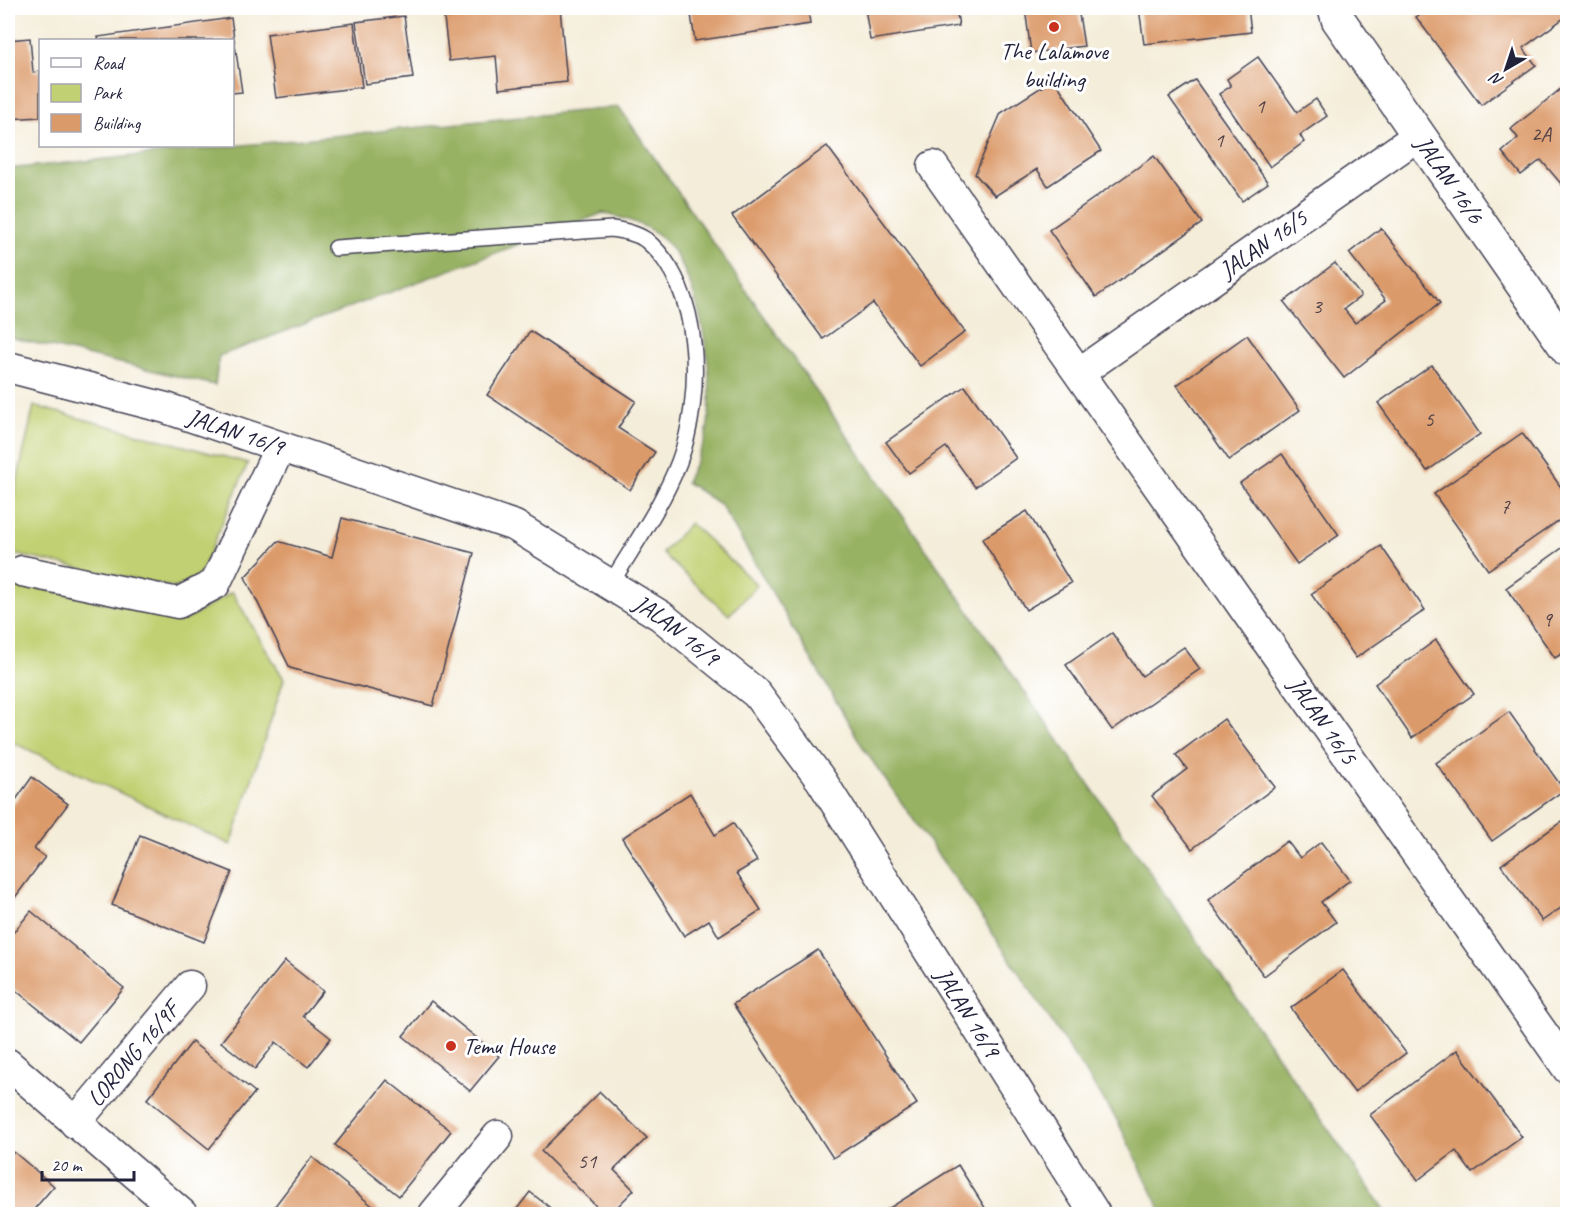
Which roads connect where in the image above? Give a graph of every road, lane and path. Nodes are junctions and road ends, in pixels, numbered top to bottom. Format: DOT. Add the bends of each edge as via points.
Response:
graph roads {
  1 [pos="1335,8"];
  2 [pos="1419,135"];
  3 [pos="933,166"];
  4 [pos="336,249"];
  5 [pos="1568,350"];
  6 [pos="8,367"];
  7 [pos="1079,374"];
  8 [pos="280,447"];
  9 [pos="22,572"];
  10 [pos="610,585"];
  11 [pos="190,986"];
  12 [pos="8,1065"];
  13 [pos="1568,1069"];
  14 [pos="75,1123"];
  15 [pos="498,1136"];
  16 [pos="182,1215"];
  17 [pos="434,1215"];
  18 [pos="1095,1215"];
  1 -- 2 [label="street, JALAN 16/6" via="1338,19"];
  2 -- 5 [label="street, JALAN 16/6"];
  2 -- 7 [label="street, JALAN 16/5"];
  3 -- 7 [label="street, JALAN 16/5"];
  4 -- 10 [label="lane" via="612,229 645,239 658,253 687,306 695,392 678,462 653,516"];
  6 -- 8 [label="street, JALAN 16/9" via="166,408"];
  7 -- 13 [label="street, JALAN 16/5"];
  8 -- 9 [label="street" via="215,584 178,603"];
  8 -- 10 [label="street, JALAN 16/9" via="515,526"];
  10 -- 18 [label="street, JALAN 16/9" via="661,616 757,694 821,780"];
  11 -- 14 [label="street, LORONG 16/9F"];
  12 -- 14 [label="street"];
  14 -- 16 [label="street"];
  15 -- 17 [label="street"];
}
